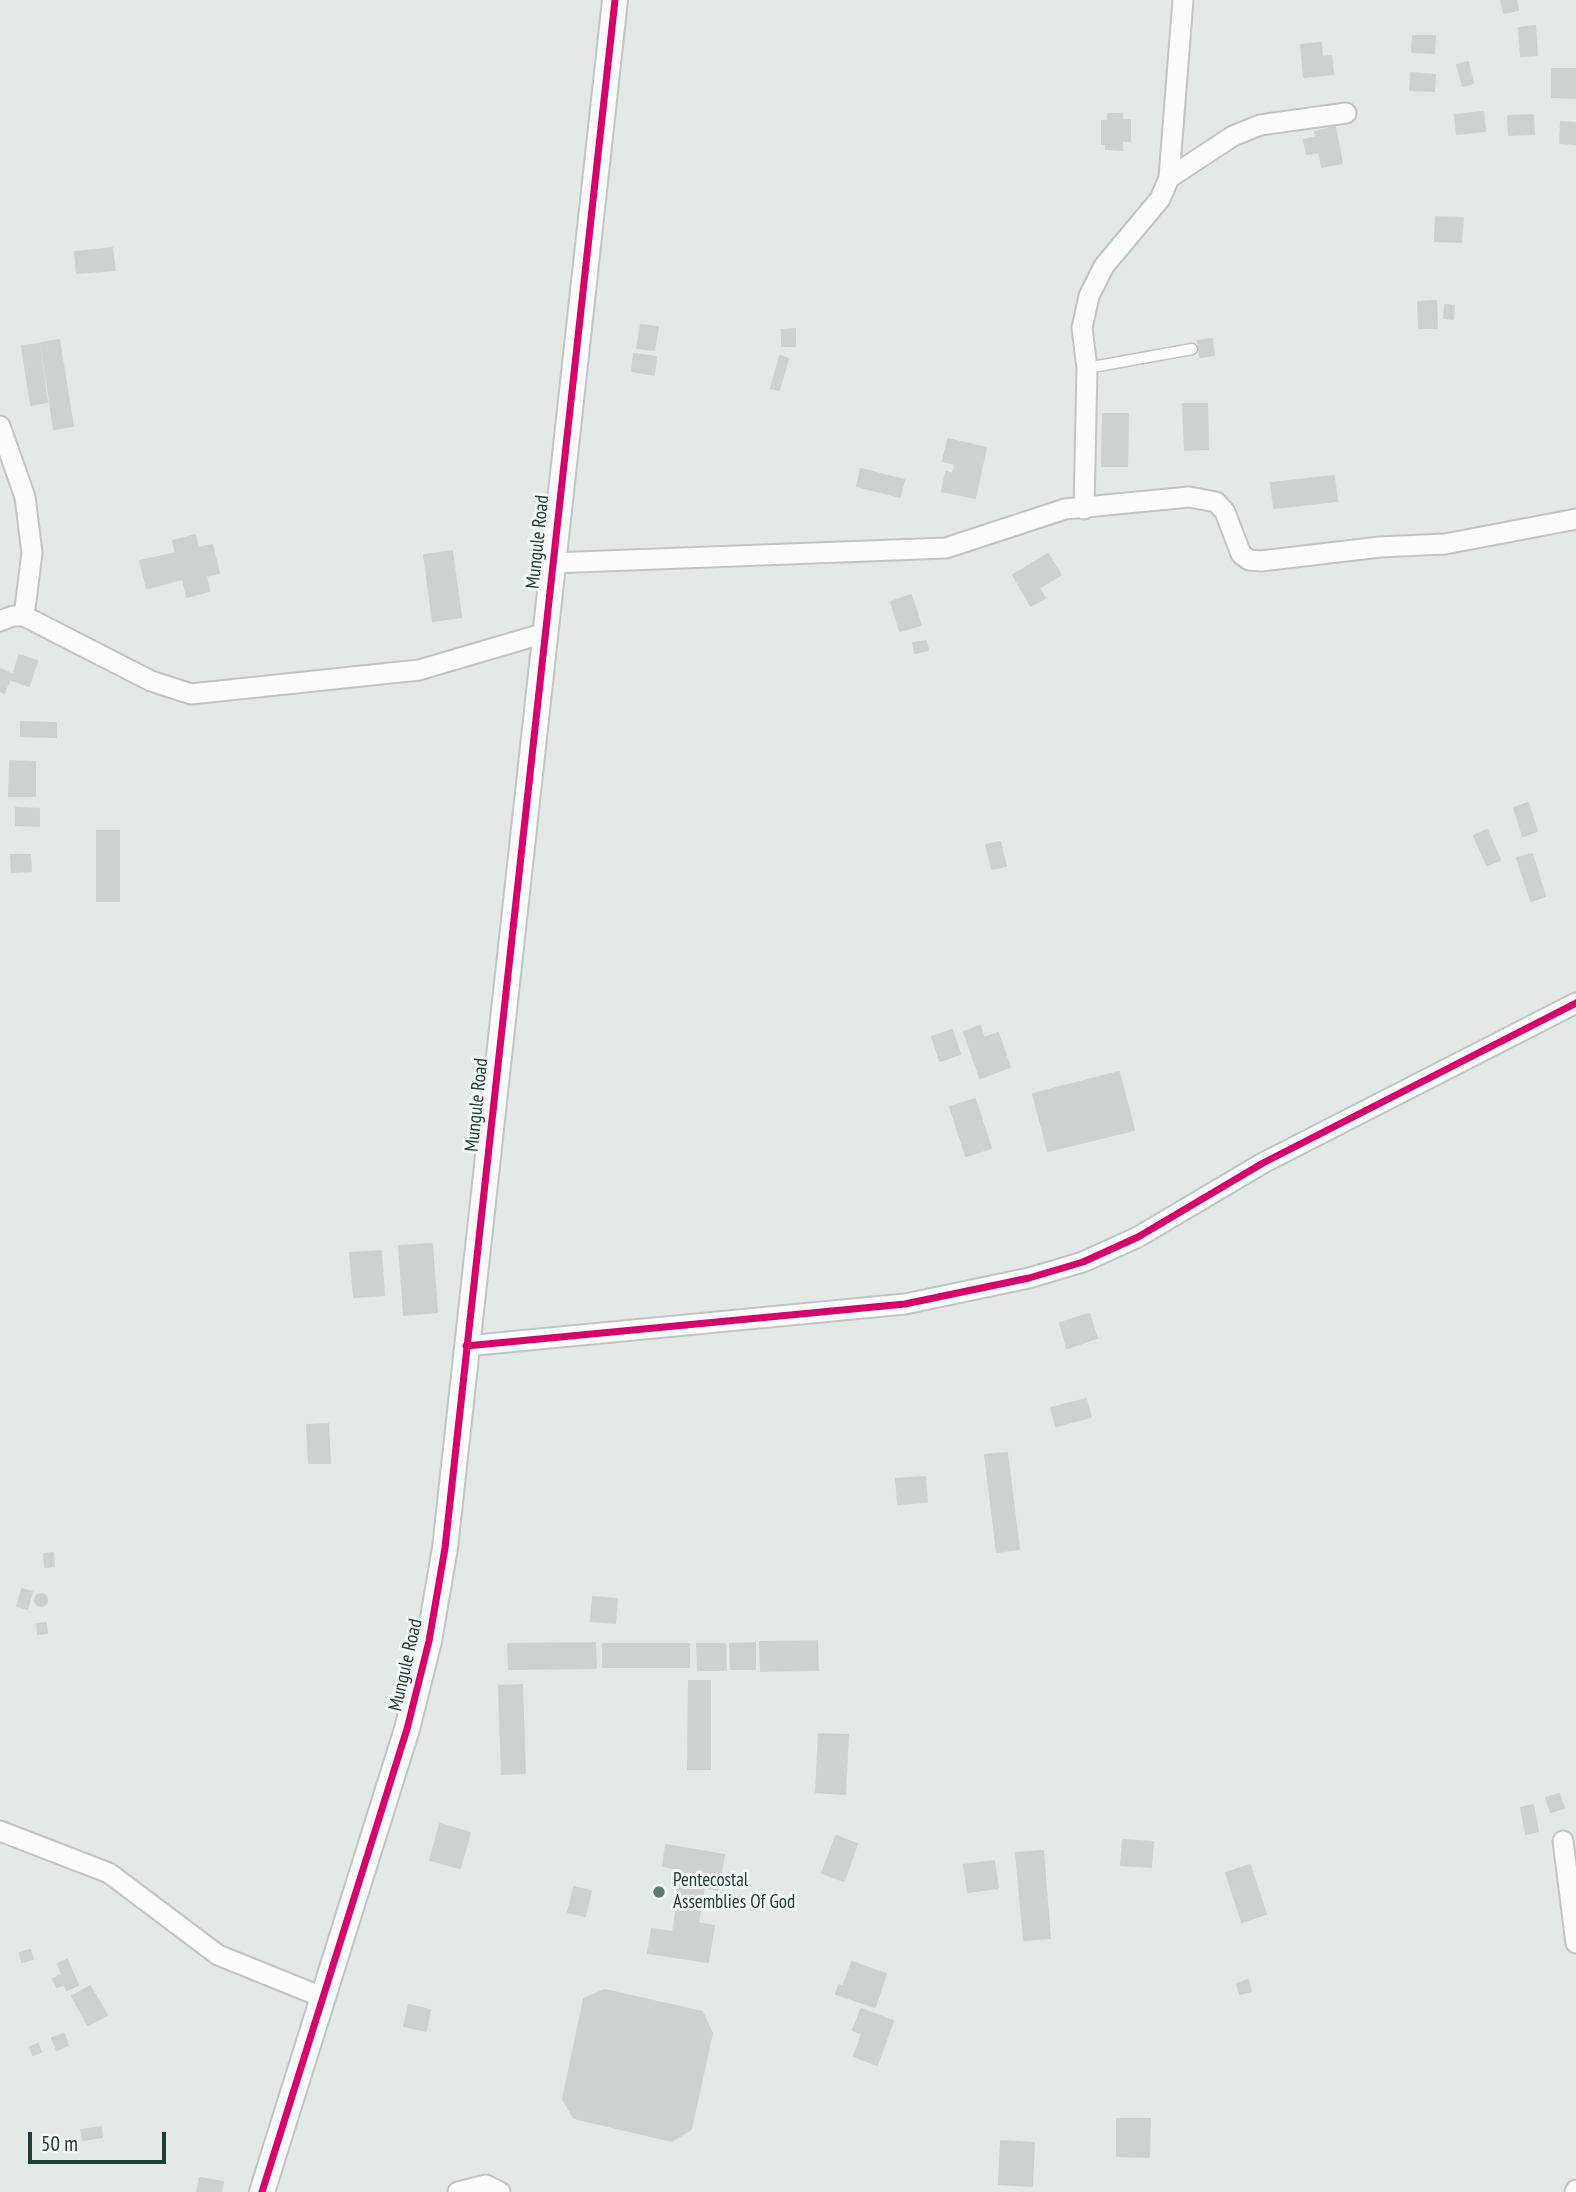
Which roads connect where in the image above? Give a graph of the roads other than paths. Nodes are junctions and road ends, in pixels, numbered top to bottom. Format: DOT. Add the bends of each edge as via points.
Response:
graph roads {
  1 [pos="615,0"];
  2 [pos="1183,0"];
  3 [pos="1346,113"];
  4 [pos="1169,178"];
  5 [pos="1192,349"];
  6 [pos="1087,369"];
  7 [pos="0,426"];
  8 [pos="1084,509"];
  9 [pos="1576,519"];
  10 [pos="551,563"];
  11 [pos="24,616"];
  12 [pos="0,621"];
  13 [pos="545,633"];
  14 [pos="1576,1003"];
  15 [pos="466,1346"];
  16 [pos="0,1831"];
  17 [pos="1563,1841"];
  18 [pos="1576,1943"];
  19 [pos="322,1997"];
  20 [pos="262,2192"];
  21 [pos="458,2192"];
  22 [pos="500,2192"];
  1 -- 10 [label="street, Mungule Road"];
  2 -- 4 [label="street"];
  3 -- 4 [label="street" via="1260,125 1233,136"];
  4 -- 6 [label="street" via="1160,199 1104,266 1088,296 1082,328"];
  5 -- 6 [label="lane"];
  6 -- 8 [label="street"];
  7 -- 11 [label="street" via="25,496 32,553"];
  8 -- 9 [label="street" via="1204,498 1225,512 1241,554 1261,561 1445,544"];
  8 -- 10 [label="street" via="1065,509 946,548"];
  10 -- 13 [label="street, Mungule Road"];
  11 -- 12 [label="street"];
  11 -- 13 [label="street" via="151,681 191,694 419,670"];
  13 -- 15 [label="street, Mungule Road"];
  14 -- 15 [label="street" via="1083,1262 905,1304"];
  15 -- 19 [label="street, Mungule Road" via="448,1521 429,1640 407,1729"];
  16 -- 19 [label="street" via="109,1873 218,1955"];
  17 -- 18 [label="street"];
  19 -- 20 [label="street, Mungule Road"];
  21 -- 22 [label="street" via="486,2185"];
}
